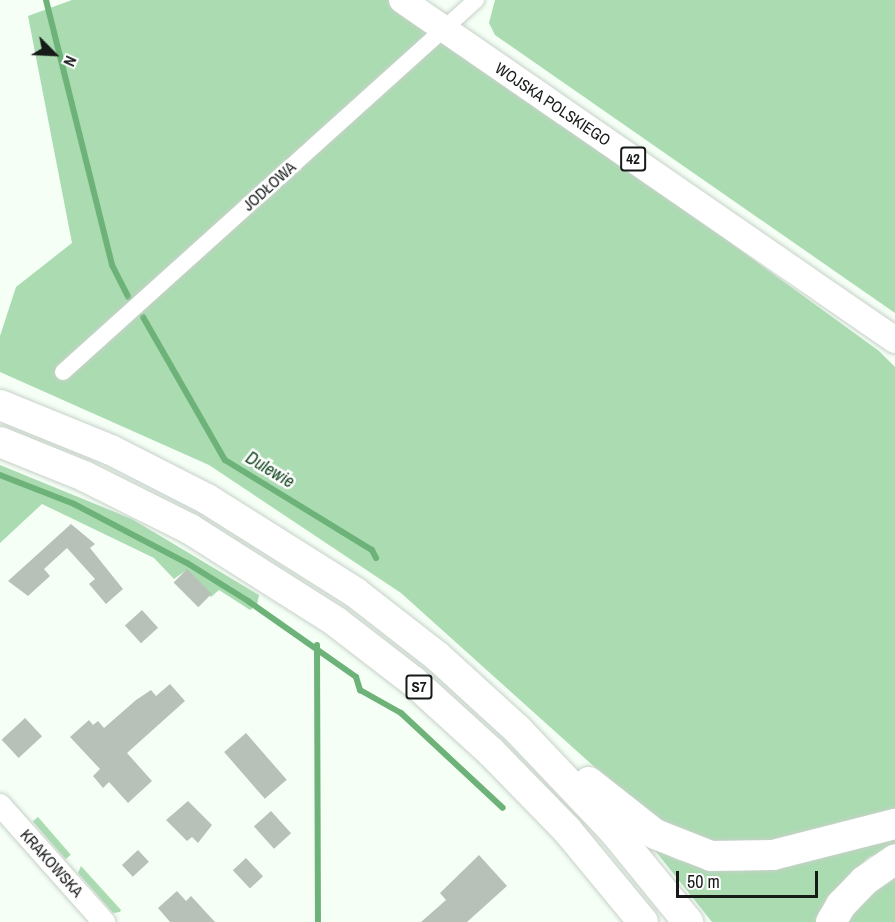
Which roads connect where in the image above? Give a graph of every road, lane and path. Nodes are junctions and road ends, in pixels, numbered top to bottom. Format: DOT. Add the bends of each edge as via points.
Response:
graph roads {
  1 [pos="402,0"];
  2 [pos="476,0"];
  3 [pos="443,29"];
  4 [pos="823,291"];
  5 [pos="895,340"];
  6 [pos="895,355"];
  7 [pos="63,372"];
  8 [pos="0,405"];
  9 [pos="0,442"];
  10 [pos="518,730"];
  11 [pos="0,805"];
  12 [pos="895,824"];
  13 [pos="895,859"];
  14 [pos="104,922"];
  15 [pos="643,922"];
  16 [pos="688,922"];
  17 [pos="831,922"];
  1 -- 3 [label="main road, WOJSKA POLSKIEGO / 42"];
  2 -- 3 [label="street, JODŁOWA"];
  3 -- 4 [label="main road, WOJSKA POLSKIEGO / 42"];
  3 -- 7 [label="street, JODŁOWA"];
  4 -- 5 [label="main road, WOJSKA POLSKIEGO / 42"];
  4 -- 6 [label="main road, WOJSKA POLSKIEGO / 42"];
  8 -- 10 [label="highway, S7" via="154,471 296,553 409,633"];
  9 -- 15 [label="highway, S7" via="84,476 190,529 334,621 413,681 491,752 567,830"];
  10 -- 12 [label="highway" via="656,834 711,856 773,855"];
  10 -- 16 [label="highway, S7" via="612,830"];
  11 -- 14 [label="street, KRAKOWSKA"];
  13 -- 17 [label="highway" via="864,881"];
}
